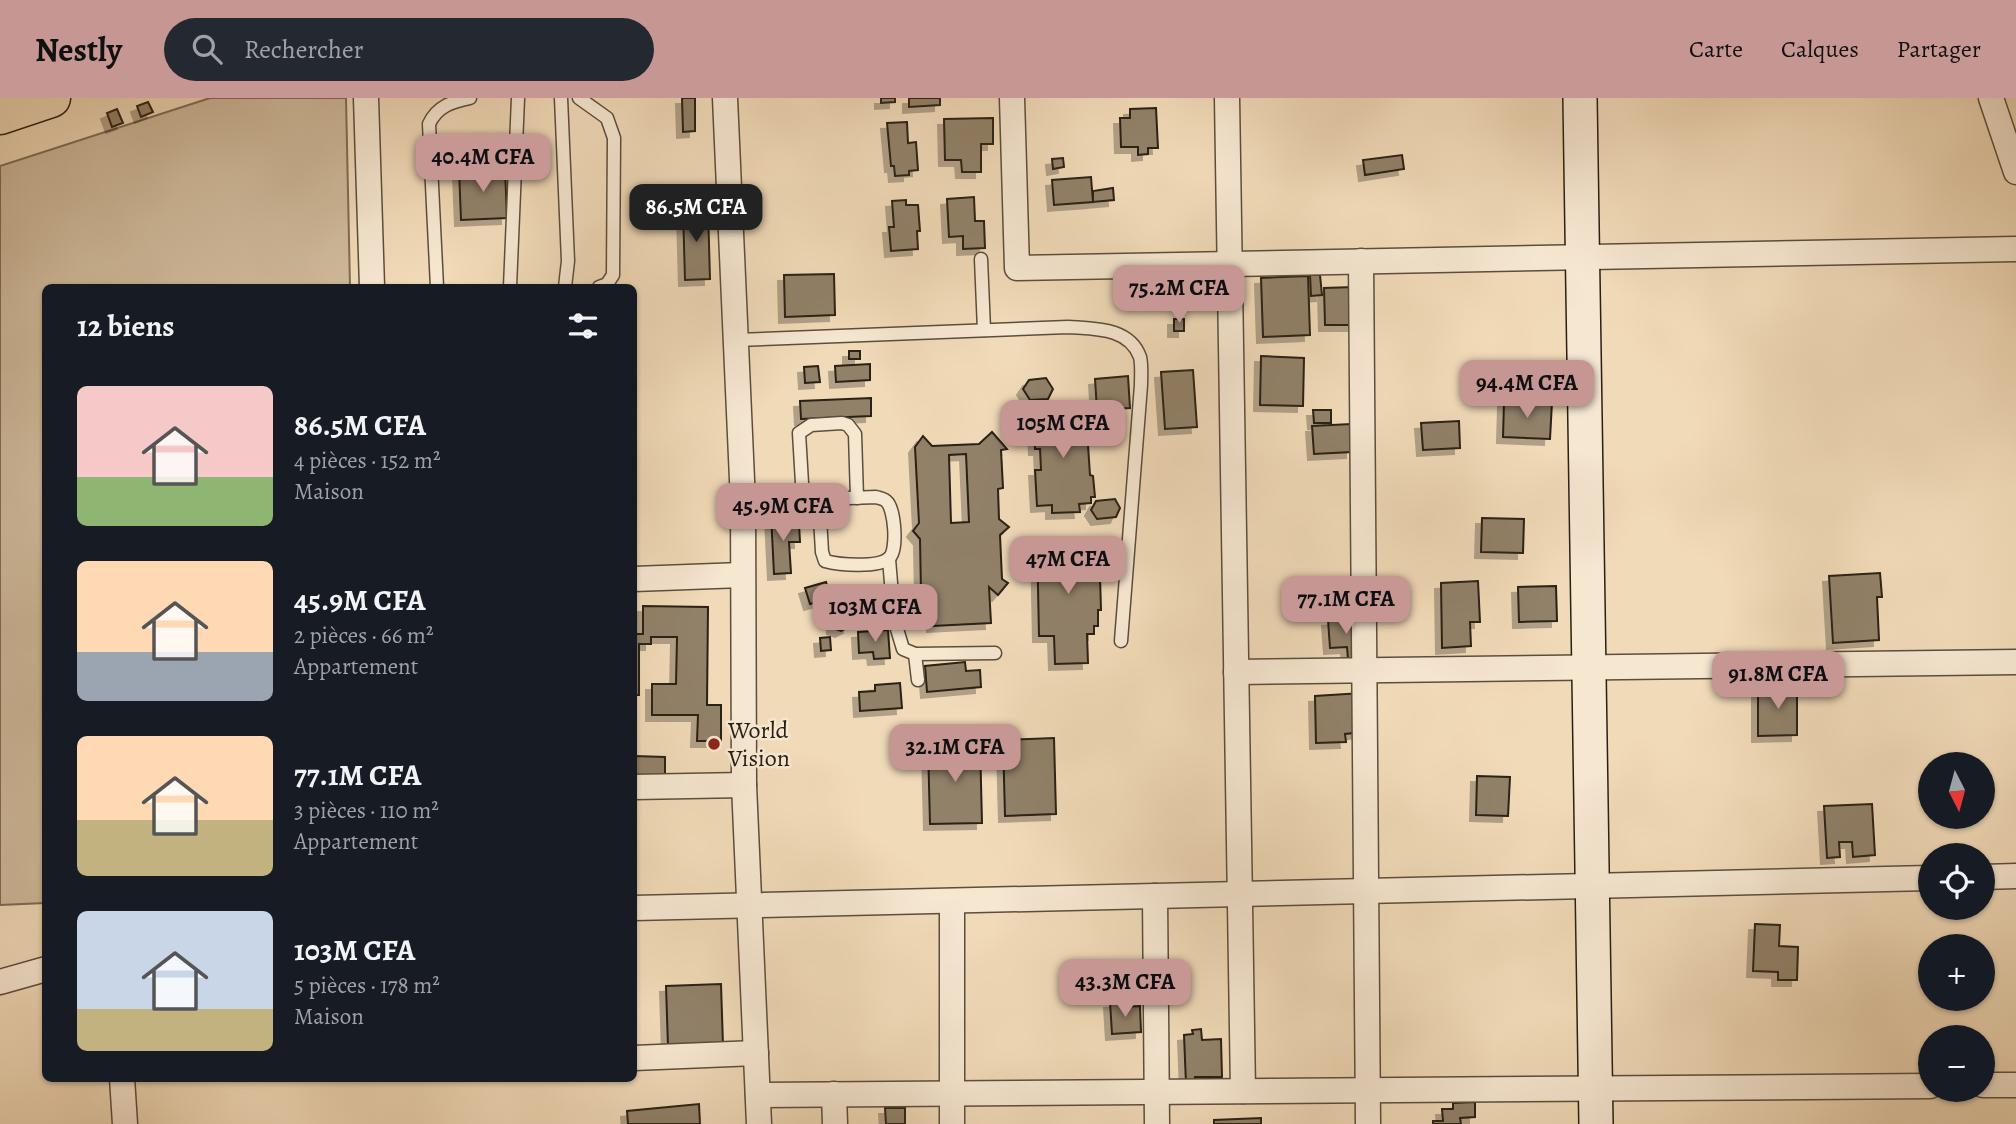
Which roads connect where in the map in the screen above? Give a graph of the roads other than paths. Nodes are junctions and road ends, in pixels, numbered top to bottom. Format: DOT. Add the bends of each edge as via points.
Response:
graph roads {
  1 [pos="51,98"];
  2 [pos="366,98"];
  3 [pos="470,98"];
  4 [pos="518,98"];
  5 [pos="561,98"];
  6 [pos="579,98"];
  7 [pos="725,98"];
  8 [pos="1012,98"];
  9 [pos="1227,98"];
  10 [pos="1580,98"];
  11 [pos="1991,98"];
  12 [pos="0,115"];
  13 [pos="2014,163"];
  14 [pos="2016,249"];
  15 [pos="1583,257"];
  16 [pos="981,260"];
  17 [pos="1361,261"];
  18 [pos="1230,264"];
  19 [pos="372,284"];
  20 [pos="437,284"];
  21 [pos="510,284"];
  22 [pos="565,284"];
  23 [pos="607,284"];
  24 [pos="984,330"];
  25 [pos="737,340"];
  26 [pos="857,498"];
  27 [pos="803,500"];
  28 [pos="819,500"];
  29 [pos="743,502"];
  30 [pos="889,559"];
  31 [pos="742,575"];
  32 [pos="637,579"];
  33 [pos="894,620"];
  34 [pos="860,622"];
  35 [pos="1121,641"];
  36 [pos="995,653"];
  37 [pos="915,654"];
  38 [pos="2016,662"];
  39 [pos="1589,667"];
  40 [pos="1364,670"];
  41 [pos="1236,672"];
  42 [pos="918,680"];
  43 [pos="744,785"];
  44 [pos="637,787"];
  45 [pos="2016,876"];
  46 [pos="1995,877"];
  47 [pos="1918,878"];
  48 [pos="1592,886"];
  49 [pos="1366,892"];
  50 [pos="1240,895"];
  51 [pos="1155,896"];
  52 [pos="952,901"];
  53 [pos="750,905"];
  54 [pos="637,908"];
  55 [pos="42,970"];
  56 [pos="0,982"];
  57 [pos="756,1053"];
  58 [pos="637,1058"];
  59 [pos="122,1082"];
  60 [pos="1995,1085"];
  61 [pos="2016,1085"];
  62 [pos="1918,1086"];
  63 [pos="1595,1088"];
  64 [pos="1367,1090"];
  65 [pos="1156,1091"];
  66 [pos="1243,1091"];
  67 [pos="952,1093"];
  68 [pos="834,1094"];
  69 [pos="758,1095"];
  70 [pos="125,1124"];
  71 [pos="759,1124"];
  72 [pos="835,1124"];
  73 [pos="952,1124"];
  74 [pos="1157,1124"];
  75 [pos="1367,1124"];
  76 [pos="1595,1124"];
  1 -- 12 [label="highway"];
  2 -- 19 [label="street"];
  3 -- 20 [label="lane" via="434,113 429,124"];
  4 -- 21 [label="lane"];
  5 -- 22 [label="lane"];
  6 -- 23 [label="lane" via="607,118 614,138 613,275"];
  7 -- 25 [label="street"];
  8 -- 18 [label="street" via="1017,268"];
  9 -- 18 [label="street"];
  10 -- 15 [label="street"];
  11 -- 13 [label="street"];
  14 -- 15 [label="street"];
  15 -- 17 [label="street"];
  15 -- 39 [label="street"];
  16 -- 24 [label="lane"];
  17 -- 18 [label="street"];
  17 -- 40 [label="street"];
  18 -- 41 [label="street"];
  24 -- 25 [label="lane"];
  24 -- 35 [label="lane" via="1105,329 1126,338 1140,357"];
  25 -- 29 [label="street"];
  26 -- 27 [label="lane" via="855,434 848,425 811,425 799,433"];
  26 -- 28 [label="lane"];
  26 -- 30 [label="lane" via="886,500 892,510 895,550"];
  27 -- 28 [label="lane"];
  27 -- 29 [label="lane"];
  28 -- 30 [label="lane" via="825,561 876,564"];
  29 -- 31 [label="street"];
  30 -- 33 [label="lane"];
  31 -- 32 [label="street"];
  31 -- 43 [label="street"];
  33 -- 34 [label="lane"];
  33 -- 37 [label="lane" via="903,649"];
  36 -- 37 [label="lane"];
  37 -- 42 [label="lane"];
  38 -- 39 [label="street"];
  39 -- 40 [label="street"];
  39 -- 48 [label="street"];
  40 -- 41 [label="street"];
  40 -- 49 [label="street"];
  41 -- 50 [label="street"];
  43 -- 44 [label="street"];
  43 -- 53 [label="street"];
  45 -- 46 [label="street"];
  47 -- 48 [label="street"];
  48 -- 49 [label="street"];
  48 -- 63 [label="street"];
  49 -- 50 [label="street"];
  49 -- 64 [label="street"];
  50 -- 51 [label="street"];
  50 -- 66 [label="street"];
  51 -- 52 [label="street"];
  51 -- 65 [label="street"];
  52 -- 53 [label="street"];
  52 -- 67 [label="street"];
  53 -- 54 [label="street"];
  53 -- 57 [label="street"];
  55 -- 56 [label="street"];
  57 -- 58 [label="street"];
  57 -- 69 [label="street"];
  59 -- 70 [label="street"];
  60 -- 61 [label="street"];
  62 -- 63 [label="street"];
  63 -- 64 [label="street"];
  63 -- 76 [label="street"];
  64 -- 66 [label="street"];
  64 -- 75 [label="street"];
  65 -- 66 [label="street"];
  65 -- 67 [label="street"];
  65 -- 74 [label="street"];
  67 -- 68 [label="street"];
  67 -- 73 [label="street"];
  68 -- 69 [label="street"];
  68 -- 72 [label="street"];
  69 -- 71 [label="street"];
}
